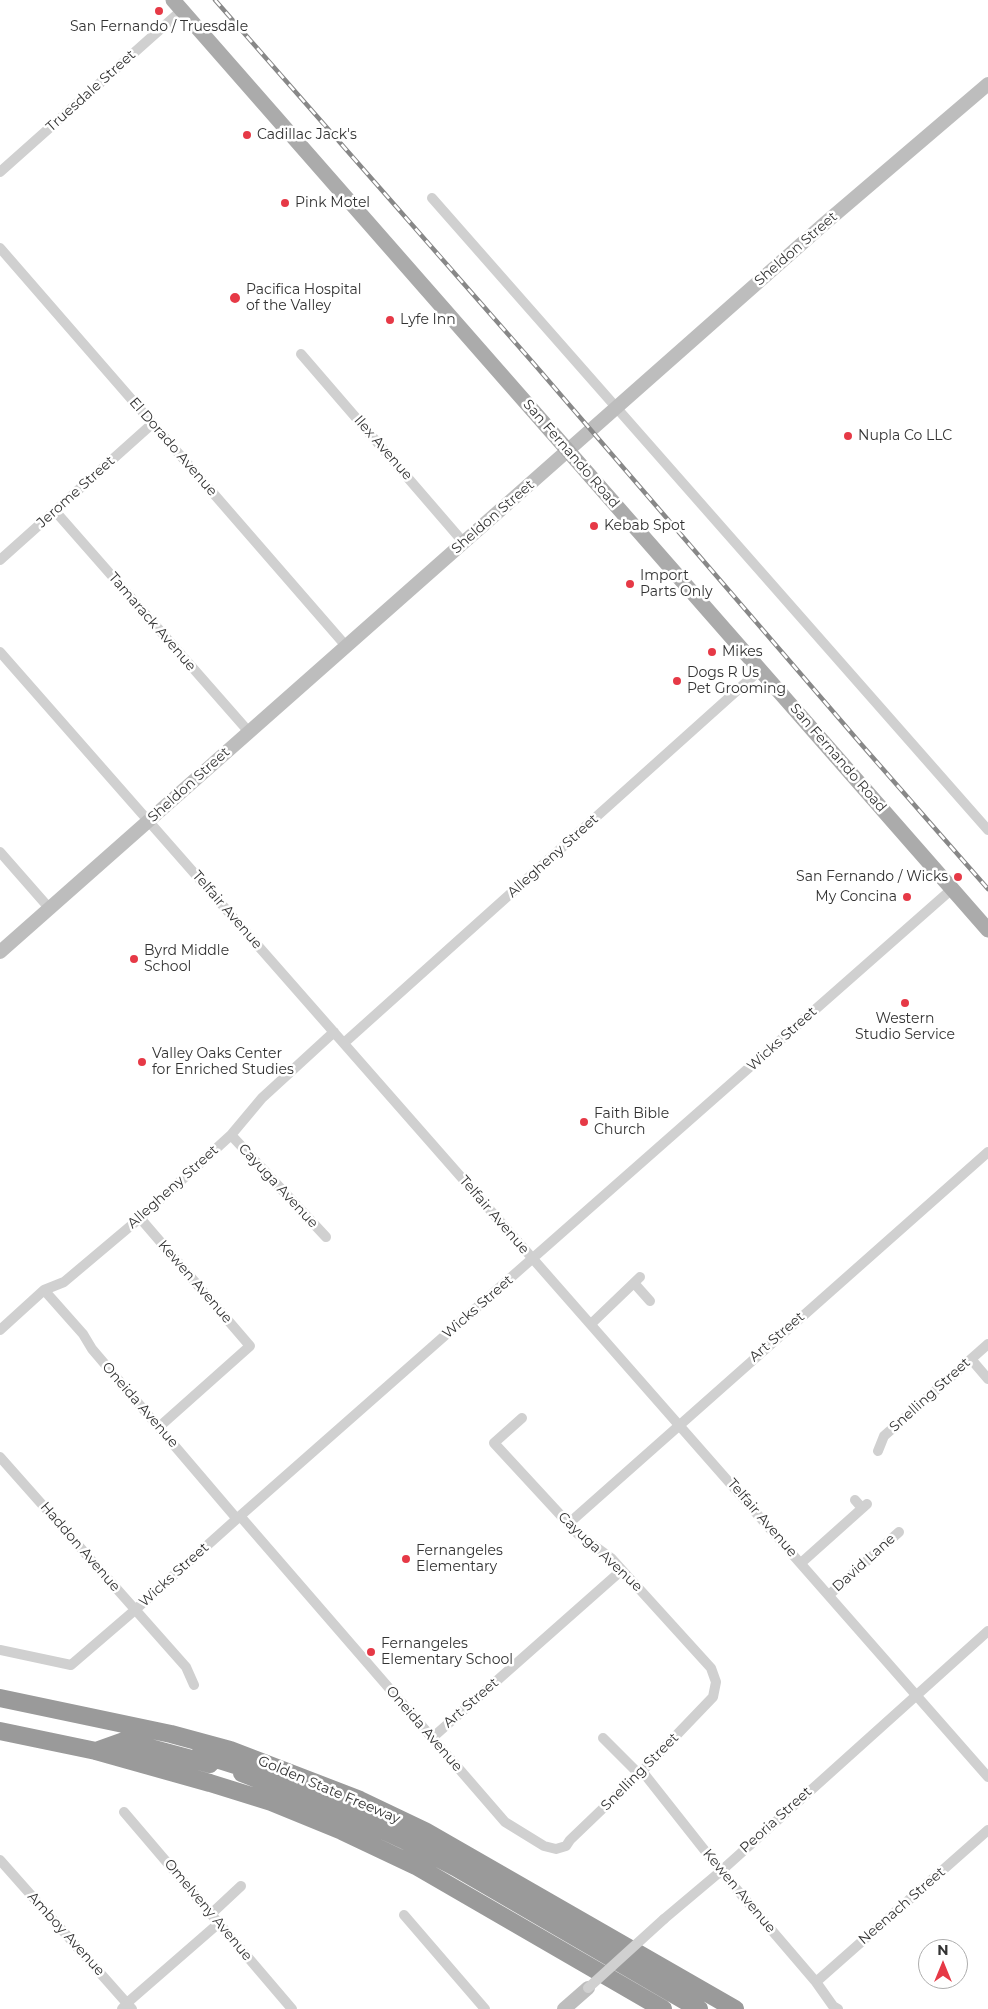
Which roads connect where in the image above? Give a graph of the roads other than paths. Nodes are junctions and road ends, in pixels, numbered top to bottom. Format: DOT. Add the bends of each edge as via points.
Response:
graph roads {
  1 [pos="178,5"];
  2 [pos="988,84"];
  3 [pos="0,172"];
  4 [pos="432,198"];
  5 [pos="0,248"];
  6 [pos="302,354"];
  7 [pos="616,407"];
  8 [pos="152,424"];
  9 [pos="568,450"];
  10 [pos="55,511"];
  11 [pos="464,543"];
  12 [pos="0,560"];
  13 [pos="346,646"];
  14 [pos="0,652"];
  15 [pos="762,669"];
  16 [pos="249,732"];
  17 [pos="149,820"];
  18 [pos="988,830"];
  19 [pos="0,852"];
  20 [pos="952,889"];
  21 [pos="50,909"];
  22 [pos="988,930"];
  23 [pos="0,952"];
  24 [pos="334,1032"];
  25 [pos="344,1042"];
  26 [pos="231,1135"];
  27 [pos="988,1152"];
  28 [pos="140,1218"];
  29 [pos="326,1237"];
  30 [pos="533,1259"];
  31 [pos="44,1290"];
  32 [pos="650,1301"];
  33 [pos="591,1324"];
  34 [pos="0,1330"];
  35 [pos="988,1344"];
  36 [pos="971,1359"];
  37 [pos="988,1379"];
  38 [pos="522,1418"];
  39 [pos="679,1424"];
  40 [pos="158,1427"];
  41 [pos="878,1451"];
  42 [pos="0,1457"];
  43 [pos="861,1504"];
  44 [pos="239,1517"];
  45 [pos="568,1524"];
  46 [pos="899,1532"];
  47 [pos="801,1563"];
  48 [pos="622,1570"];
  49 [pos="829,1595"];
  50 [pos="136,1610"];
  51 [pos="988,1631"];
  52 [pos="0,1650"];
  53 [pos="194,1686"];
  54 [pos="916,1694"];
  55 [pos="713,1697"];
  56 [pos="0,1698"];
  57 [pos="73,1712"];
  58 [pos="0,1731"];
  59 [pos="432,1738"];
  60 [pos="603,1738"];
  61 [pos="0,1742"];
  62 [pos="58,1743"];
  63 [pos="96,1751"];
  64 [pos="641,1772"];
  65 [pos="988,1777"];
  66 [pos="124,1812"];
  67 [pos="988,1830"];
  68 [pos="566,1846"];
  69 [pos="0,1860"];
  70 [pos="721,1871"];
  71 [pos="241,1886"];
  72 [pos="211,1914"];
  73 [pos="404,1914"];
  74 [pos="219,1923"];
  75 [pos="816,1982"];
  76 [pos="588,1988"];
  77 [pos="127,2007"];
  78 [pos="292,2009"];
  79 [pos="485,2009"];
  80 [pos="564,2009"];
  81 [pos="663,2009"];
  82 [pos="699,2009"];
  83 [pos="713,2009"];
  84 [pos="736,2009"];
  85 [pos="838,2009"];
  1 -- 3 [label="street, Truesdale Street"];
  1 -- 9 [label="main road, San Fernando Road"];
  2 -- 7 [label="main road, Sheldon Street"];
  4 -- 7 [label="street"];
  5 -- 8 [label="street, El Dorado Avenue"];
  6 -- 11 [label="street, Ilex Avenue"];
  7 -- 9 [label="main road, Sheldon Street"];
  7 -- 18 [label="street"];
  8 -- 10 [label="street, Jerome Street"];
  8 -- 13 [label="street, El Dorado Avenue"];
  9 -- 11 [label="main road, Sheldon Street"];
  9 -- 15 [label="main road, San Fernando Road"];
  10 -- 12 [label="street, Jerome Street"];
  10 -- 16 [label="street, Tamarack Avenue"];
  11 -- 13 [label="main road, Sheldon Street"];
  13 -- 16 [label="main road, Sheldon Street"];
  14 -- 17 [label="street, Telfair Avenue"];
  15 -- 20 [label="main road, San Fernando Road"];
  15 -- 25 [label="street, Allegheny Street"];
  16 -- 17 [label="main road, Sheldon Street"];
  17 -- 21 [label="main road, Sheldon Street"];
  17 -- 24 [label="street, Telfair Avenue"];
  19 -- 21 [label="street"];
  20 -- 22 [label="main road, San Fernando Road"];
  20 -- 30 [label="street, Wicks Street"];
  21 -- 23 [label="main road, Sheldon Street"];
  24 -- 25 [label="street, Telfair Avenue"];
  24 -- 26 [label="street, Allegheny Street" via="262,1098"];
  25 -- 30 [label="street, Telfair Avenue"];
  26 -- 28 [label="street, Allegheny Street"];
  26 -- 29 [label="street, Cayuga Avenue"];
  27 -- 39 [label="street, Art Street"];
  28 -- 31 [label="street, Allegheny Street" via="64,1282"];
  28 -- 40 [label="street, Kewen Avenue" via="250,1346"];
  30 -- 33 [label="street, Telfair Avenue"];
  30 -- 44 [label="street, Wicks Street"];
  31 -- 34 [label="street, Allegheny Street"];
  31 -- 40 [label="street, Oneida Avenue"];
  32 -- 33 [label="street" via="637,1280"];
  33 -- 39 [label="street, Telfair Avenue"];
  35 -- 36 [label="street, Snelling Street"];
  36 -- 37 [label="street"];
  36 -- 41 [label="street, Snelling Street" via="884,1436"];
  38 -- 45 [label="street, Cayuga Avenue" via="494,1443"];
  39 -- 45 [label="street, Art Street"];
  39 -- 47 [label="street, Telfair Avenue"];
  40 -- 44 [label="street, Oneida Avenue"];
  42 -- 50 [label="street, Haddon Avenue"];
  43 -- 47 [label="street"];
  44 -- 50 [label="street, Wicks Street"];
  44 -- 59 [label="street, Oneida Avenue"];
  45 -- 48 [label="street, Cayuga Avenue"];
  46 -- 49 [label="street, David Lane"];
  47 -- 49 [label="street, Telfair Avenue"];
  48 -- 55 [label="street, Cayuga Avenue" via="711,1668 716,1682"];
  48 -- 59 [label="street, Art Street"];
  49 -- 54 [label="street, Telfair Avenue"];
  50 -- 52 [label="street, Wicks Street" via="71,1665"];
  50 -- 53 [label="street, Haddon Avenue" via="186,1667"];
  51 -- 54 [label="street, Peoria Street"];
  54 -- 65 [label="street, Telfair Avenue"];
  54 -- 70 [label="street, Peoria Street"];
  55 -- 64 [label="street, Snelling Street"];
  56 -- 57 [label="highway, Golden State Freeway"];
  57 -- 83 [label="highway" via="96,1728 208,1756 332,1800 451,1859"];
  57 -- 84 [label="highway, Golden State Freeway" via="230,1750 360,1800 425,1831"];
  58 -- 62 [label="highway"];
  59 -- 68 [label="street, Oneida Avenue" via="505,1822 544,1846 556,1849"];
  60 -- 64 [label="street, Kewen Avenue"];
  61 -- 62 [label="highway" via="31,1747"];
  62 -- 63 [label="highway"];
  63 -- 81 [label="highway" via="271,1802 342,1831 416,1866"];
  63 -- 82 [label="highway" via="124,1741 238,1772 348,1814 455,1867"];
  64 -- 68 [label="street, Snelling Street"];
  64 -- 70 [label="street, Kewen Avenue"];
  66 -- 72 [label="street, Omelveny Avenue"];
  67 -- 75 [label="street, Neenach Street"];
  69 -- 77 [label="street, Amboy Avenue"];
  70 -- 75 [label="street, Kewen Avenue"];
  70 -- 76 [label="street, Peoria Street, bridge"];
  71 -- 72 [label="street"];
  72 -- 74 [label="street, Omelveny Avenue"];
  73 -- 79 [label="street"];
  74 -- 77 [label="street"];
  74 -- 78 [label="street, Omelveny Avenue"];
  75 -- 85 [label="street, Kewen Avenue"];
  76 -- 80 [label="main road, Peoria Street"];
}
